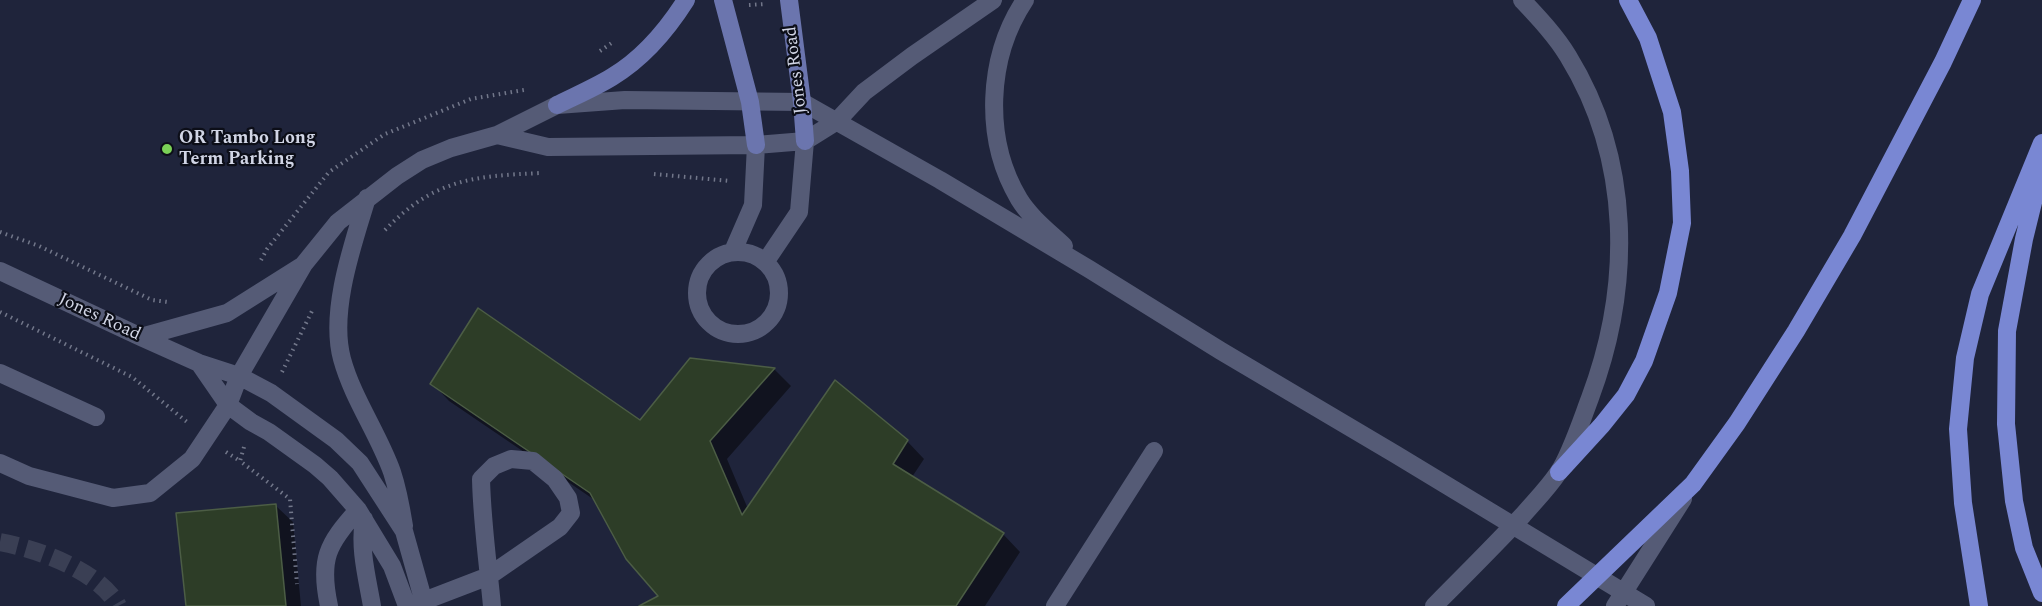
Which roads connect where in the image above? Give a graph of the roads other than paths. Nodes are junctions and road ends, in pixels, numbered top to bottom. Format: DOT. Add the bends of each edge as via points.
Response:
graph roads {
  1 [pos="686,0"];
  2 [pos="723,0"];
  3 [pos="789,0"];
  4 [pos="993,0"];
  5 [pos="1025,0"];
  6 [pos="1522,0"];
  7 [pos="1628,0"];
  8 [pos="1972,0"];
  9 [pos="750,102"];
  10 [pos="802,102"];
  11 [pos="557,105"];
  12 [pos="837,121"];
  13 [pos="497,135"];
  14 [pos="805,141"];
  15 [pos="2042,142"];
  16 [pos="756,145"];
  17 [pos="2042,166"];
  18 [pos="367,198"];
  19 [pos="733,251"];
  20 [pos="765,261"];
  21 [pos="304,264"];
  22 [pos="1089,269"];
  23 [pos="0,272"];
  24 [pos="141,338"];
  25 [pos="199,363"];
  26 [pos="0,373"];
  27 [pos="239,376"];
  28 [pos="228,405"];
  29 [pos="96,417"];
  30 [pos="1154,451"];
  31 [pos="0,463"];
  32 [pos="1560,472"];
  33 [pos="1692,484"];
  34 [pos="361,514"];
  35 [pos="404,531"];
  36 [pos="489,576"];
  37 [pos="1454,586"];
  38 [pos="2042,593"];
  39 [pos="419,604"];
  40 [pos="329,606"];
  41 [pos="372,606"];
  42 [pos="492,606"];
  43 [pos="1054,606"];
  44 [pos="1420,606"];
  45 [pos="1434,606"];
  46 [pos="1566,606"];
  47 [pos="1615,606"];
  48 [pos="1646,606"];
  49 [pos="1979,606"];
  1 -- 11 [label="main road" via="646,50 613,76"];
  2 -- 9 [label="main road"];
  3 -- 10 [label="main road, Jones Road"];
  4 -- 12 [label="street" via="864,92"];
  5 -- 22 [label="street" via="1008,29 995,81 996,130 1002,159 1029,213"];
  6 -- 32 [label="street" via="1568,55 1591,101 1608,151 1618,213 1620,246 1611,326 1596,383"];
  7 -- 32 [label="highway" via="1648,38 1672,112 1682,223 1668,293 1644,361 1620,402"];
  8 -- 33 [label="highway" via="1852,236 1737,423"];
  9 -- 10 [label="street"];
  9 -- 11 [label="street" via="688,99"];
  9 -- 16 [label="main road"];
  10 -- 12 [label="street"];
  10 -- 14 [label="main road, Jones Road"];
  11 -- 13 [label="street"];
  12 -- 14 [label="street"];
  12 -- 22 [label="street"];
  13 -- 16 [label="street" via="548,147"];
  13 -- 18 [label="street" via="422,160"];
  14 -- 16 [label="street"];
  14 -- 20 [label="street" via="799,212"];
  15 -- 49 [label="highway" via="1980,294 1965,358 1958,429 1963,503"];
  16 -- 19 [label="street" via="753,205"];
  17 -- 38 [label="highway" via="2007,331 2006,412 2014,501 2024,548"];
  18 -- 21 [label="street" via="338,222"];
  18 -- 35 [label="street" via="345,271 339,328 342,357 391,470"];
  19 -- 20 [label="street" via="750,253"];
  19 -- 20 [label="street" via="717,257 704,269 697,285 698,302 705,318 718,329 736,335 753,332 767,323 777,309 780,292 776,275"];
  21 -- 24 [label="street" via="227,313"];
  21 -- 27 [label="street"];
  22 -- 48 [label="street"];
  23 -- 24 [label="street, Jones Road"];
  24 -- 25 [label="street, Jones Road"];
  25 -- 27 [label="street, Jones Road"];
  25 -- 28 [label="street"];
  26 -- 29 [label="street"];
  27 -- 28 [label="street"];
  27 -- 35 [label="street, Jones Road" via="271,393 336,440 360,463"];
  28 -- 31 [label="street" via="192,459 150,493 113,498 29,476"];
  28 -- 34 [label="street" via="315,465"];
  30 -- 43 [label="street"];
  32 -- 37 [label="street"];
  33 -- 46 [label="highway"];
  33 -- 47 [label="street"];
  34 -- 39 [label="street"];
  34 -- 40 [label="street" via="338,532 327,555"];
  34 -- 41 [label="street" via="363,559"];
  35 -- 39 [label="street"];
  36 -- 36 [label="street" via="481,479 494,466 511,459 533,461 555,479 568,498 571,513 560,527"];
  36 -- 39 [label="street"];
  36 -- 42 [label="street"];
  37 -- 44 [label="street"];
  37 -- 45 [label="street"];
}
